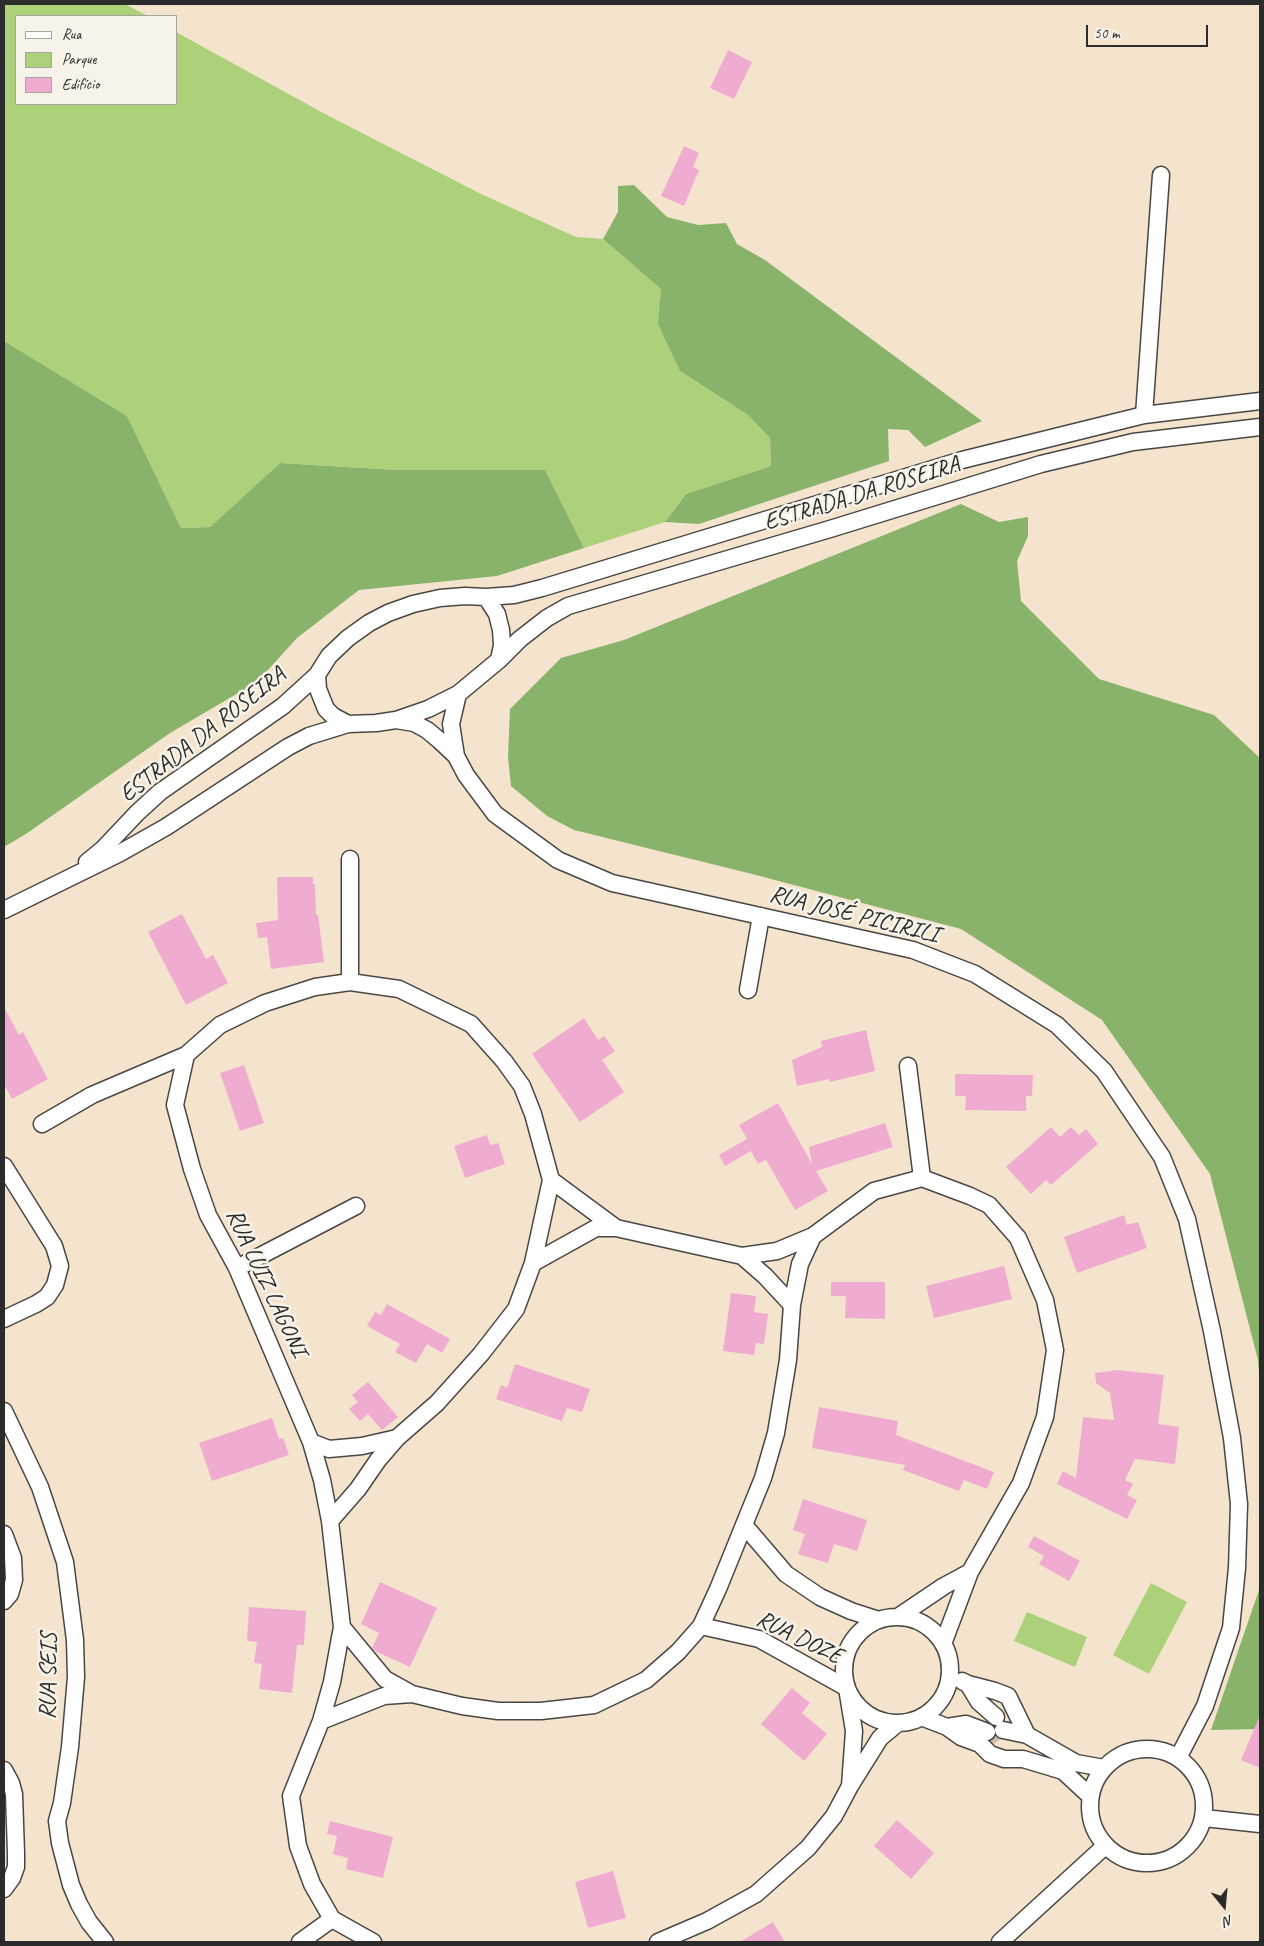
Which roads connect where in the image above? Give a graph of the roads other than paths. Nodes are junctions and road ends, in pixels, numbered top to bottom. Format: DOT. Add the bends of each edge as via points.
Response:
graph roads {
  1 [pos="1161,175"];
  2 [pos="1260,401"];
  3 [pos="1144,415"];
  4 [pos="1260,427"];
  5 [pos="486,597"];
  6 [pos="499,660"];
  7 [pos="317,675"];
  8 [pos="458,694"];
  9 [pos="396,720"];
  10 [pos="348,724"];
  11 [pos="456,756"];
  12 [pos="350,859"];
  13 [pos="49,888"];
  14 [pos="4,910"];
  15 [pos="761,916"];
  16 [pos="350,982"];
  17 [pos="748,990"];
  18 [pos="186,1056"];
  19 [pos="908,1066"];
  20 [pos="42,1124"];
  21 [pos="4,1166"];
  22 [pos="922,1178"];
  23 [pos="551,1180"];
  24 [pos="356,1206"];
  25 [pos="616,1228"];
  26 [pos="813,1236"];
  27 [pos="742,1256"];
  28 [pos="533,1262"];
  29 [pos="236,1268"];
  30 [pos="792,1305"];
  31 [pos="4,1319"];
  32 [pos="4,1411"];
  33 [pos="397,1438"];
  34 [pos="311,1442"];
  35 [pos="330,1521"];
  36 [pos="744,1525"];
  37 [pos="4,1534"];
  38 [pos="970,1572"];
  39 [pos="4,1601"];
  40 [pos="898,1617"];
  41 [pos="879,1620"];
  42 [pos="701,1626"];
  43 [pos="342,1627"];
  44 [pos="943,1644"];
  45 [pos="950,1674"];
  46 [pos="968,1684"];
  47 [pos="847,1688"];
  48 [pos="412,1694"];
  49 [pos="921,1717"];
  50 [pos="321,1721"];
  51 [pos="898,1723"];
  52 [pos="947,1727"];
  53 [pos="995,1730"];
  54 [pos="1027,1735"];
  55 [pos="1178,1758"];
  56 [pos="1023,1759"];
  57 [pos="1104,1768"];
  58 [pos="4,1770"];
  59 [pos="850,1786"];
  60 [pos="1090,1796"];
  61 [pos="1204,1818"];
  62 [pos="1260,1824"];
  63 [pos="1105,1846"];
  64 [pos="4,1888"];
  65 [pos="332,1919"];
  66 [pos="105,1942"];
  67 [pos="300,1942"];
  68 [pos="372,1942"];
  69 [pos="658,1942"];
  70 [pos="1000,1942"];
  1 -- 3 [label="street"];
  2 -- 3 [label="street, ESTRADA DA ROSEIRA"];
  3 -- 5 [label="street, ESTRADA DA ROSEIRA" via="962,460 542,588"];
  4 -- 6 [label="street, ESTRADA DA ROSEIRA" via="1133,442 1041,464 576,604 547,618"];
  5 -- 6 [label="street" via="497,614 501,630"];
  5 -- 7 [label="street, ESTRADA DA ROSEIRA" via="440,598 388,613 348,638 329,656"];
  6 -- 8 [label="street, ESTRADA DA ROSEIRA"];
  7 -- 10 [label="street, ESTRADA DA ROSEIRA" via="318,689 326,709"];
  7 -- 13 [label="street, ESTRADA DA ROSEIRA" via="284,706 160,792 103,850"];
  8 -- 9 [label="street, ESTRADA DA ROSEIRA"];
  8 -- 11 [label="street" via="451,724"];
  9 -- 10 [label="street, ESTRADA DA ROSEIRA"];
  9 -- 11 [label="street" via="414,723 428,730"];
  10 -- 13 [label="street, ESTRADA DA ROSEIRA" via="309,736 288,747 166,827"];
  11 -- 15 [label="street, RUA JOSÉ PICIRILI" via="495,814 558,860 612,883"];
  12 -- 16 [label="street"];
  13 -- 14 [label="street, ESTRADA DA ROSEIRA"];
  15 -- 17 [label="street"];
  15 -- 55 [label="street, RUA JOSÉ PICIRILI" via="912,950 975,974 1057,1025 1104,1071 1162,1157 1192,1238 1232,1438 1239,1504 1237,1568 1230,1628 1205,1706"];
  16 -- 18 [label="street" via="315,986 265,1003 220,1025"];
  16 -- 23 [label="street" via="399,989 471,1024 522,1086"];
  18 -- 20 [label="street" via="92,1095"];
  18 -- 29 [label="street, RUA LUIZ LAGONI" via="175,1105 208,1215"];
  19 -- 22 [label="street"];
  21 -- 31 [label="street" via="54,1246 60,1266 55,1285 47,1297"];
  22 -- 26 [label="street" via="874,1191"];
  22 -- 38 [label="street" via="988,1205 1018,1238 1044,1300 1054,1350 1045,1417 1021,1483"];
  23 -- 25 [label="street"];
  23 -- 28 [label="street"];
  24 -- 29 [label="street"];
  25 -- 27 [label="street"];
  25 -- 28 [label="street" via="596,1228"];
  26 -- 27 [label="street" via="777,1251"];
  26 -- 30 [label="street" via="800,1264"];
  27 -- 30 [label="street"];
  28 -- 33 [label="street" via="516,1309 437,1403"];
  29 -- 34 [label="street, RUA LUIZ LAGONI"];
  30 -- 36 [label="street" via="788,1360 776,1433 763,1478"];
  32 -- 66 [label="street, RUA SEIS" via="40,1487 65,1562 75,1640 76,1678 70,1747 57,1821 71,1885 89,1922"];
  33 -- 34 [label="street" via="362,1446 329,1448"];
  33 -- 35 [label="street"];
  34 -- 35 [label="street, RUA LUIZ LAGONI"];
  35 -- 43 [label="street, RUA LUIZ LAGONI"];
  36 -- 41 [label="street, RUA DOZE" via="786,1574 820,1597"];
  36 -- 42 [label="street"];
  37 -- 39 [label="street" via="12,1558 14,1580"];
  38 -- 40 [label="street"];
  38 -- 44 [label="street"];
  40 -- 41 [label="street"];
  40 -- 44 [label="street" via="916,1621 932,1630"];
  41 -- 47 [label="street" via="853,1640 846,1655 844,1672"];
  42 -- 47 [label="street, RUA DOZE" via="759,1639"];
  42 -- 48 [label="street" via="646,1680 594,1705 541,1711 498,1711"];
  43 -- 48 [label="street" via="386,1679"];
  43 -- 50 [label="street, RUA LUIZ LAGONI"];
  44 -- 45 [label="street" via="949,1658"];
  45 -- 46 [label="street"];
  45 -- 49 [label="street" via="942,1698"];
  46 -- 53 [label="street"];
  46 -- 54 [label="street" via="1008,1696"];
  47 -- 51 [label="street" via="866,1714"];
  47 -- 59 [label="street" via="854,1731"];
  48 -- 50 [label="street" via="384,1696"];
  49 -- 51 [label="street"];
  49 -- 52 [label="street"];
  50 -- 65 [label="street, RUA LUIZ LAGONI" via="290,1796 298,1846 312,1884"];
  51 -- 59 [label="street" via="880,1738"];
  52 -- 53 [label="street" via="966,1724"];
  52 -- 56 [label="street" via="980,1744 990,1754"];
  53 -- 54 [label="street"];
  53 -- 56 [label="street"];
  54 -- 57 [label="street" via="1076,1763"];
  55 -- 57 [label="street" via="1158,1750 1136,1750 1122,1754"];
  55 -- 61 [label="street" via="1193,1771 1202,1788"];
  56 -- 60 [label="street" via="1063,1771"];
  57 -- 60 [label="street"];
  58 -- 64 [label="street" via="14,1794 16,1867"];
  59 -- 69 [label="street" via="834,1816 808,1848 756,1894 707,1921"];
  60 -- 63 [label="street" via="1092,1821"];
  61 -- 62 [label="street"];
  61 -- 63 [label="street" via="1200,1831 1189,1844 1172,1856 1153,1862 1132,1861"];
  63 -- 70 [label="street"];
  65 -- 67 [label="street"];
  65 -- 68 [label="street"];
}
